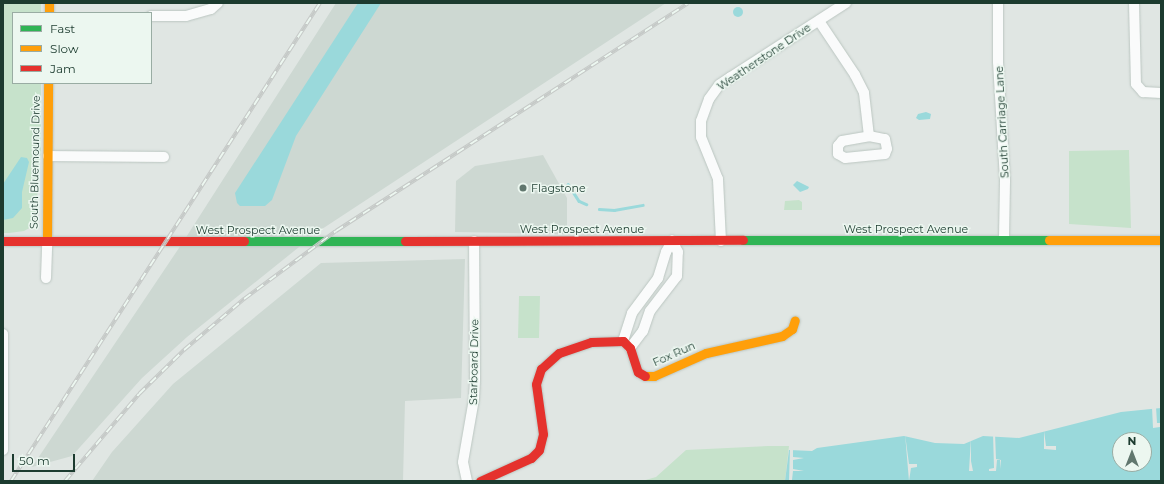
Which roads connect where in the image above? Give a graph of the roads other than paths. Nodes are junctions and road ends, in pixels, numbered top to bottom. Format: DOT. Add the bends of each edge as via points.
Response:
graph roads {
  1 [pos="218,3"];
  2 [pos="846,3"];
  3 [pos="998,3"];
  4 [pos="1134,3"];
  5 [pos="152,16"];
  6 [pos="819,21"];
  7 [pos="48,84"];
  8 [pos="1161,93"];
  9 [pos="869,136"];
  10 [pos="48,156"];
  11 [pos="164,157"];
  12 [pos="1004,240"];
  13 [pos="1161,240"];
  14 [pos="3,241"];
  15 [pos="46,241"];
  16 [pos="474,241"];
  17 [pos="672,241"];
  18 [pos="721,241"];
  19 [pos="46,278"];
  20 [pos="795,320"];
  21 [pos="3,334"];
  22 [pos="626,345"];
  23 [pos="3,450"];
  24 [pos="467,481"];
  25 [pos="480,481"];
  1 -- 5 [label="street" via="212,9 186,16"];
  2 -- 6 [label="street, Weatherstone Drive"];
  3 -- 12 [label="street, South Carriage Lane" via="998,62 1005,181"];
  4 -- 8 [label="street" via="1137,88 1143,92"];
  6 -- 9 [label="street" via="862,88 868,110"];
  6 -- 18 [label="street, Weatherstone Drive" via="720,85 705,106 700,120 701,137 718,179"];
  7 -- 10 [label="main road, South Bluemound Drive"];
  10 -- 11 [label="street"];
  10 -- 15 [label="main road, South Bluemound Drive"];
  12 -- 13 [label="main road, West Prospect Avenue"];
  12 -- 18 [label="main road, West Prospect Avenue"];
  14 -- 15 [label="main road, West Prospect Avenue"];
  15 -- 16 [label="main road, West Prospect Avenue"];
  15 -- 19 [label="street"];
  16 -- 17 [label="main road, West Prospect Avenue"];
  16 -- 24 [label="street, Starboard Drive" via="475,379 472,419 463,462"];
  17 -- 18 [label="main road, West Prospect Avenue"];
  17 -- 22 [label="street" via="658,278 632,312"];
  17 -- 22 [label="street" via="678,252 677,276 650,311 643,331"];
  20 -- 22 [label="main road, Fox Run" via="792,329 782,336 699,355 648,377 638,372"];
  21 -- 23 [label="street"];
  22 -- 25 [label="main road" via="591,342 559,353 546,363 536,384 543,434 539,450 531,458"];
}
